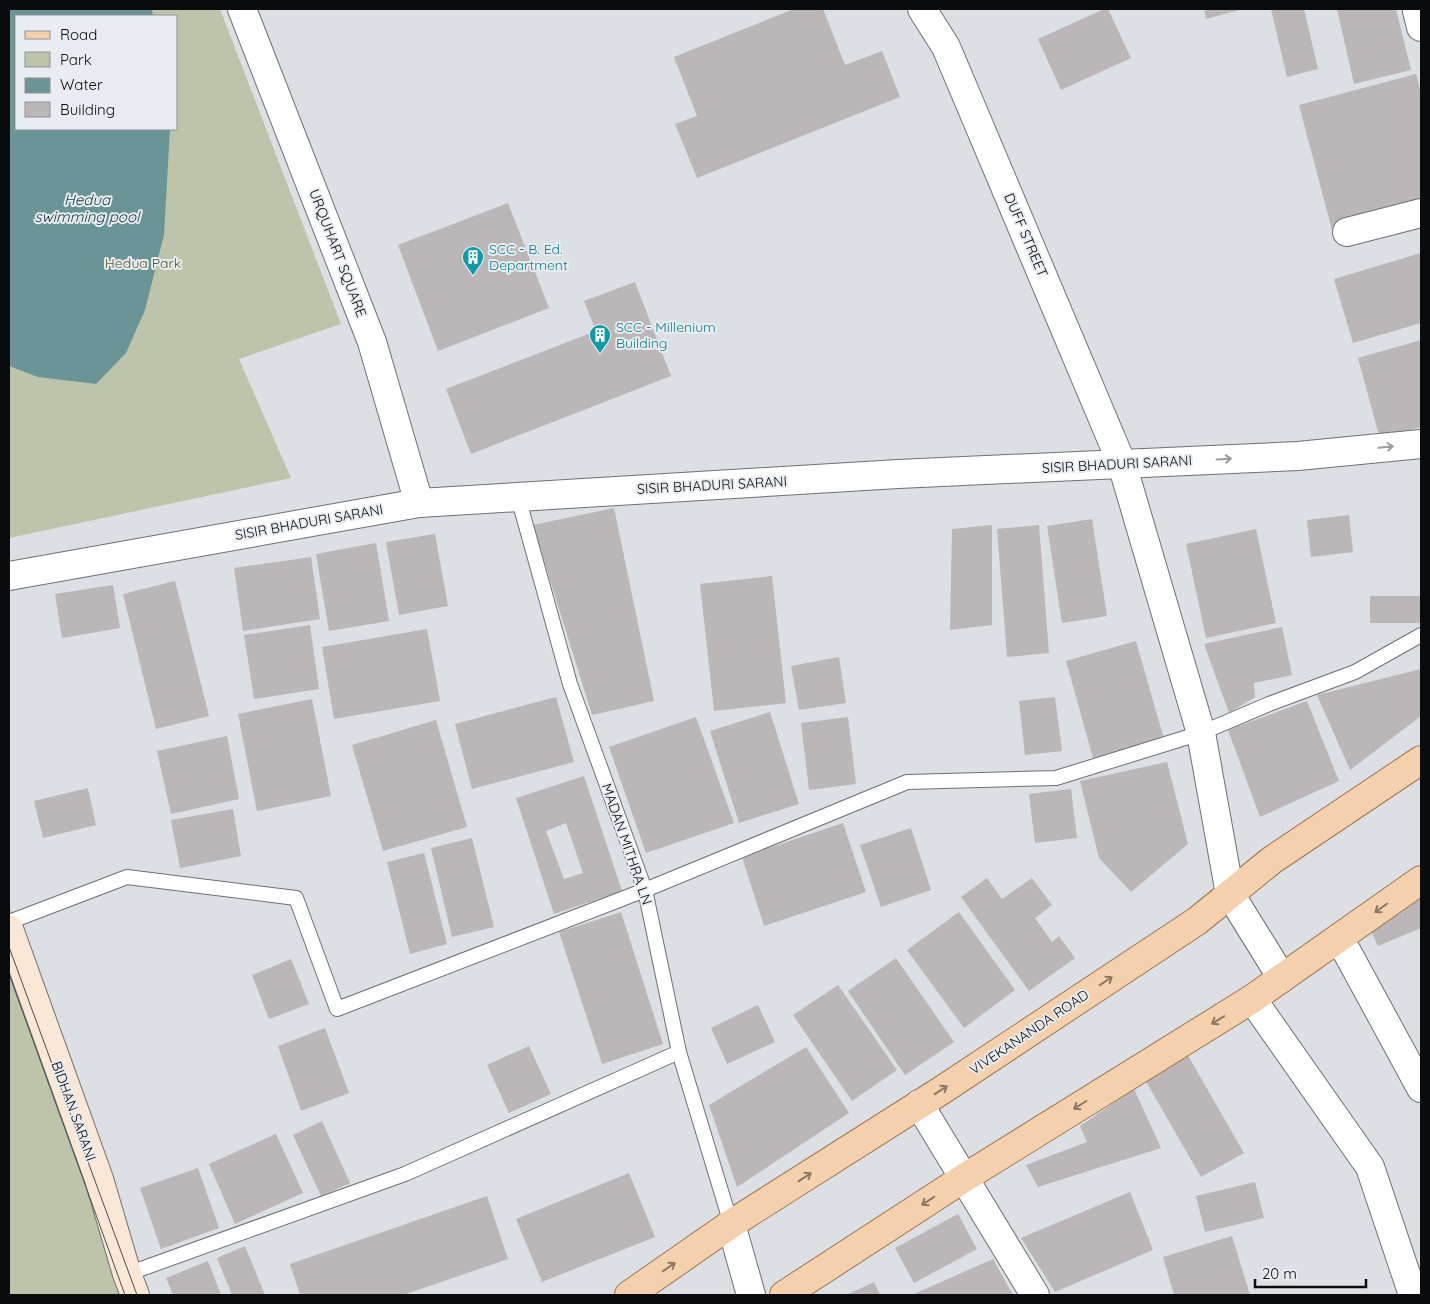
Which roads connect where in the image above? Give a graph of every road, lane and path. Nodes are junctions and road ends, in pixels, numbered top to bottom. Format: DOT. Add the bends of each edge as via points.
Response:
graph roads {
  1 [pos="242,9"];
  2 [pos="922,9"];
  3 [pos="1421,213"];
  4 [pos="1346,232"];
  5 [pos="1421,445"];
  6 [pos="1122,464"];
  7 [pos="518,497"];
  8 [pos="420,503"];
  9 [pos="9,576"];
  10 [pos="1421,635"];
  11 [pos="1201,733"];
  12 [pos="1421,760"];
  13 [pos="1421,880"];
  14 [pos="645,890"];
  15 [pos="1230,894"];
  16 [pos="9,922"];
  17 [pos="9,929"];
  18 [pos="1336,940"];
  19 [pos="1282,978"];
  20 [pos="1252,999"];
  21 [pos="679,1052"];
  22 [pos="1421,1088"];
  23 [pos="919,1104"];
  24 [pos="964,1178"];
  25 [pos="731,1224"];
  26 [pos="131,1284"];
  27 [pos="629,1295"];
  28 [pos="751,1295"];
  29 [pos="784,1295"];
  30 [pos="1035,1295"];
  31 [pos="1413,1295"];
  1 -- 8 [label="street, URQUHART SQUARE" via="372,342"];
  2 -- 6 [label="street, DUFF STREET" via="946,47"];
  3 -- 4 [label="street"];
  6 -- 5 [label="street, SISIR BHADURI SARANI, one-way" via="1298,456"];
  6 -- 7 [label="street, SISIR BHADURI SARANI"];
  6 -- 11 [label="street, DUFF STREET"];
  7 -- 8 [label="street, SISIR BHADURI SARANI"];
  7 -- 14 [label="lane, MADAN MITHRA LN" via="570,684"];
  8 -- 9 [label="street, SISIR BHADURI SARANI"];
  10 -- 11 [label="lane" via="1355,672"];
  11 -- 14 [label="lane" via="1056,778 907,782"];
  11 -- 15 [label="street, DUFF STREET"];
  12 -- 15 [label="main road, VIVEKANANDA ROAD" via="1272,860"];
  13 -- 18 [label="main road, one-way"];
  14 -- 16 [label="lane" via="337,1009 296,898 127,877"];
  14 -- 21 [label="lane, MADAN MITHRA LN"];
  15 -- 19 [label="street"];
  23 -- 15 [label="main road, VIVEKANANDA ROAD, one-way" via="1197,921"];
  17 -- 26 [label="main road, BIDHAN SARANI" via="99,1179"];
  18 -- 19 [label="main road"];
  18 -- 22 [label="street" via="1347,952"];
  19 -- 20 [label="main road"];
  20 -- 24 [label="main road, one-way"];
  20 -- 31 [label="street" via="1370,1167"];
  21 -- 25 [label="lane, MADAN MITHRA LN"];
  21 -- 26 [label="lane" via="405,1174"];
  23 -- 24 [label="street"];
  25 -- 23 [label="main road, VIVEKANANDA ROAD, one-way"];
  24 -- 29 [label="main road, one-way"];
  24 -- 30 [label="street"];
  27 -- 25 [label="main road, VIVEKANANDA ROAD, one-way"];
  25 -- 28 [label="street"];
}
